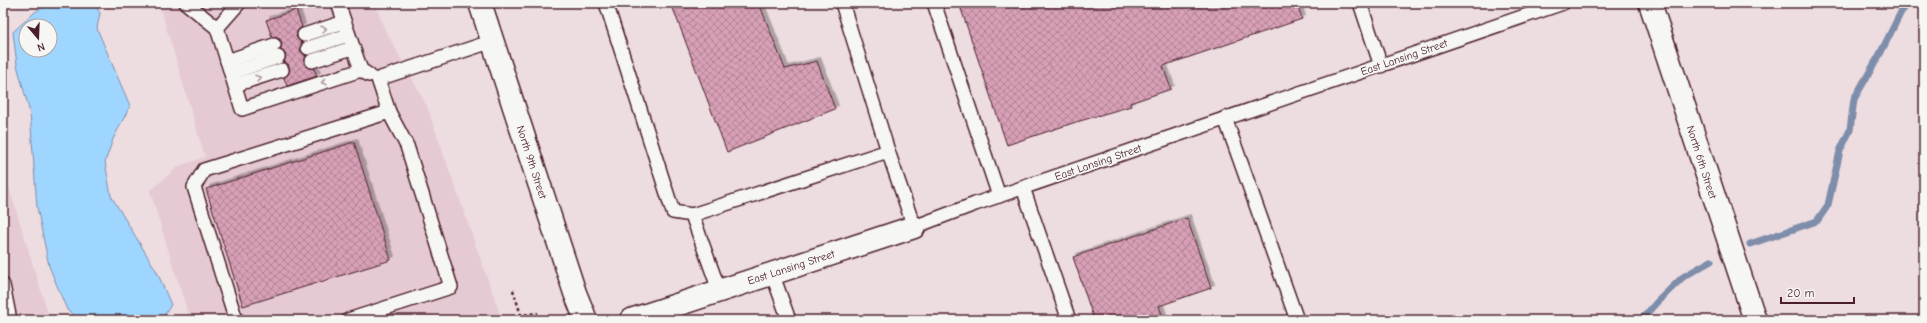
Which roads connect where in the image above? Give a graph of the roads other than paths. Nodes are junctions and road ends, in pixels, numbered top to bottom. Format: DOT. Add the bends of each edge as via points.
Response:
graph roads {
  1 [pos="186,3"];
  2 [pos="239,3"];
  3 [pos="338,3"];
  4 [pos="480,3"];
  5 [pos="606,3"];
  6 [pos="842,3"];
  7 [pos="934,3"];
  8 [pos="1360,3"];
  9 [pos="1563,3"];
  10 [pos="1650,3"];
  11 [pos="217,28"];
  12 [pos="346,29"];
  13 [pos="493,41"];
  14 [pos="306,42"];
  15 [pos="352,48"];
  16 [pos="276,51"];
  17 [pos="312,61"];
  18 [pos="1380,66"];
  19 [pos="229,67"];
  20 [pos="282,70"];
  21 [pos="361,70"];
  22 [pos="378,79"];
  23 [pos="235,85"];
  24 [pos="389,112"];
  25 [pos="1225,118"];
  26 [pos="888,151"];
  27 [pos="1023,188"];
  28 [pos="999,196"];
  29 [pos="692,215"];
  30 [pos="914,227"];
  31 [pos="772,273"];
  32 [pos="3,285"];
  33 [pos="719,290"];
  34 [pos="367,318"];
  35 [pos="10,320"];
  36 [pos="236,320"];
  37 [pos="348,320"];
  38 [pos="586,320"];
  39 [pos="631,320"];
  40 [pos="789,320"];
  41 [pos="1069,320"];
  42 [pos="1297,320"];
  43 [pos="1755,320"];
  1 -- 11 [label="lane"];
  2 -- 11 [label="lane"];
  3 -- 12 [label="lane"];
  4 -- 13 [label="street, North 9th Street"];
  5 -- 29 [label="lane" via="673,212"];
  6 -- 26 [label="lane"];
  7 -- 28 [label="lane"];
  8 -- 18 [label="lane"];
  9 -- 18 [label="lane, East Lansing Street"];
  10 -- 43 [label="street, North 6th Street"];
  11 -- 19 [label="lane"];
  14 -- 12 [label="lane, one-way"];
  12 -- 15 [label="lane"];
  13 -- 22 [label="lane"];
  13 -- 38 [label="street, North 9th Street"];
  15 -- 17 [label="lane"];
  15 -- 21 [label="lane"];
  16 -- 19 [label="lane"];
  18 -- 25 [label="lane, East Lansing Street"];
  19 -- 23 [label="lane"];
  23 -- 20 [label="lane, one-way"];
  21 -- 22 [label="lane"];
  21 -- 23 [label="lane, one-way" via="242,108"];
  22 -- 24 [label="lane"];
  24 -- 34 [label="lane" via="407,146 451,287"];
  24 -- 36 [label="lane" via="204,170 194,187"];
  25 -- 27 [label="lane, East Lansing Street"];
  25 -- 42 [label="lane"];
  26 -- 29 [label="lane"];
  26 -- 30 [label="lane"];
  27 -- 28 [label="lane, East Lansing Street"];
  27 -- 41 [label="lane"];
  28 -- 30 [label="lane, East Lansing Street"];
  29 -- 33 [label="lane"];
  30 -- 31 [label="street, East Lansing Street"];
  31 -- 33 [label="street, East Lansing Street"];
  31 -- 40 [label="lane"];
  32 -- 35 [label="lane"];
  33 -- 39 [label="street, East Lansing Street"];
  34 -- 37 [label="lane"];
}
